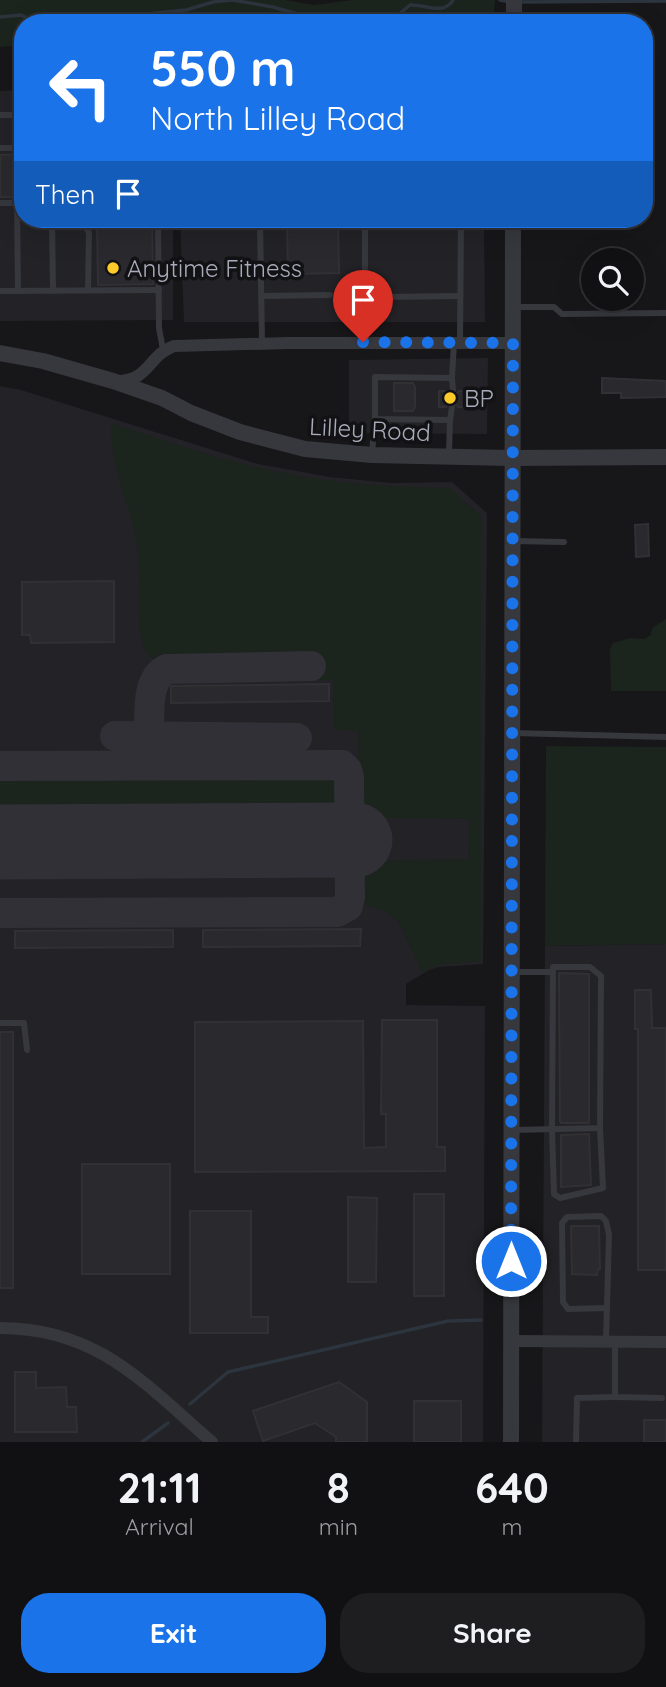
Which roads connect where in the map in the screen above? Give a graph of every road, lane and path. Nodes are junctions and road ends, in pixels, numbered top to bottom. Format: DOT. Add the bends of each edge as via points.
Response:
graph roads {
  1 [pos="19,228"];
  2 [pos="52,228"];
  3 [pos="86,228"];
  4 [pos="158,228"];
  5 [pos="260,228"];
  6 [pos="365,228"];
  7 [pos="461,228"];
  8 [pos="513,228"];
  9 [pos="88,290"];
  10 [pos="159,290"];
  11 [pos="0,291"];
  12 [pos="18,291"];
  13 [pos="53,291"];
  14 [pos="330,295"];
  15 [pos="261,296"];
  16 [pos="460,296"];
  17 [pos="513,307"];
  18 [pos="666,313"];
  19 [pos="262,343"];
  20 [pos="457,343"];
  21 [pos="513,343"];
  22 [pos="163,350"];
  23 [pos="0,352"];
  24 [pos="452,378"];
  25 [pos="113,381"];
  26 [pos="453,391"];
  27 [pos="452,407"];
  28 [pos="376,419"];
  29 [pos="450,420"];
  30 [pos="372,455"];
  31 [pos="449,455"];
  32 [pos="666,457"];
  33 [pos="512,458"];
  34 [pos="511,541"];
  35 [pos="564,542"];
  36 [pos="511,733"];
  37 [pos="666,737"];
  38 [pos="511,972"];
  39 [pos="553,972"];
  40 [pos="0,1023"];
  41 [pos="27,1050"];
  42 [pos="600,1128"];
  43 [pos="552,1129"];
  44 [pos="511,1130"];
  45 [pos="607,1308"];
  46 [pos="0,1328"];
  47 [pos="511,1341"];
  48 [pos="611,1341"];
  49 [pos="666,1342"];
  50 [pos="615,1397"];
  51 [pos="662,1398"];
  52 [pos="212,1442"];
  53 [pos="511,1442"];
  54 [pos="576,1442"];
  1 -- 12 [label="lane"];
  2 -- 13 [label="lane"];
  3 -- 9 [label="lane"];
  4 -- 10 [label="lane"];
  5 -- 15 [label="lane"];
  6 -- 16 [label="lane" via="365,284 371,294"];
  7 -- 16 [label="lane"];
  8 -- 17 [label="street"];
  9 -- 10 [label="lane"];
  9 -- 13 [label="lane"];
  10 -- 22 [label="lane"];
  11 -- 12 [label="lane"];
  12 -- 13 [label="lane"];
  14 -- 15 [label="lane"];
  15 -- 19 [label="lane"];
  16 -- 20 [label="lane"];
  17 -- 18 [label="lane" via="554,307 562,314"];
  17 -- 21 [label="street"];
  19 -- 20 [label="street"];
  19 -- 22 [label="street" via="174,345"];
  20 -- 21 [label="street"];
  20 -- 24 [label="lane"];
  21 -- 33 [label="street"];
  22 -- 25 [label="street" via="139,376"];
  23 -- 25 [label="street, Lilley Road"];
  24 -- 26 [label="lane"];
  24 -- 28 [label="lane" via="375,377"];
  25 -- 30 [label="street, Lilley Road" via="269,441 328,453"];
  27 -- 29 [label="lane"];
  28 -- 29 [label="lane"];
  28 -- 30 [label="lane"];
  29 -- 31 [label="lane"];
  30 -- 31 [label="street, Lilley Road"];
  31 -- 33 [label="street, Lilley Road"];
  32 -- 33 [label="street, Lilley Road"];
  33 -- 34 [label="street"];
  34 -- 35 [label="lane"];
  34 -- 36 [label="street"];
  36 -- 37 [label="lane"];
  36 -- 38 [label="street"];
  38 -- 39 [label="lane"];
  38 -- 44 [label="street"];
  39 -- 42 [label="lane" via="553,967 590,967 601,976"];
  39 -- 43 [label="lane"];
  40 -- 41 [label="lane" via="24,1023"];
  42 -- 43 [label="lane"];
  42 -- 43 [label="lane" via="603,1188 560,1198 554,1194"];
  43 -- 44 [label="lane"];
  44 -- 47 [label="street"];
  45 -- 45 [label="lane" via="606,1221 601,1216 567,1217 562,1223 563,1302 568,1309"];
  45 -- 48 [label="lane"];
  46 -- 52 [label="street" via="47,1332 96,1349 137,1377"];
  47 -- 48 [label="street"];
  47 -- 53 [label="street"];
  48 -- 49 [label="street"];
  48 -- 50 [label="lane"];
  50 -- 51 [label="lane"];
  50 -- 54 [label="lane" via="577,1398"];
}
